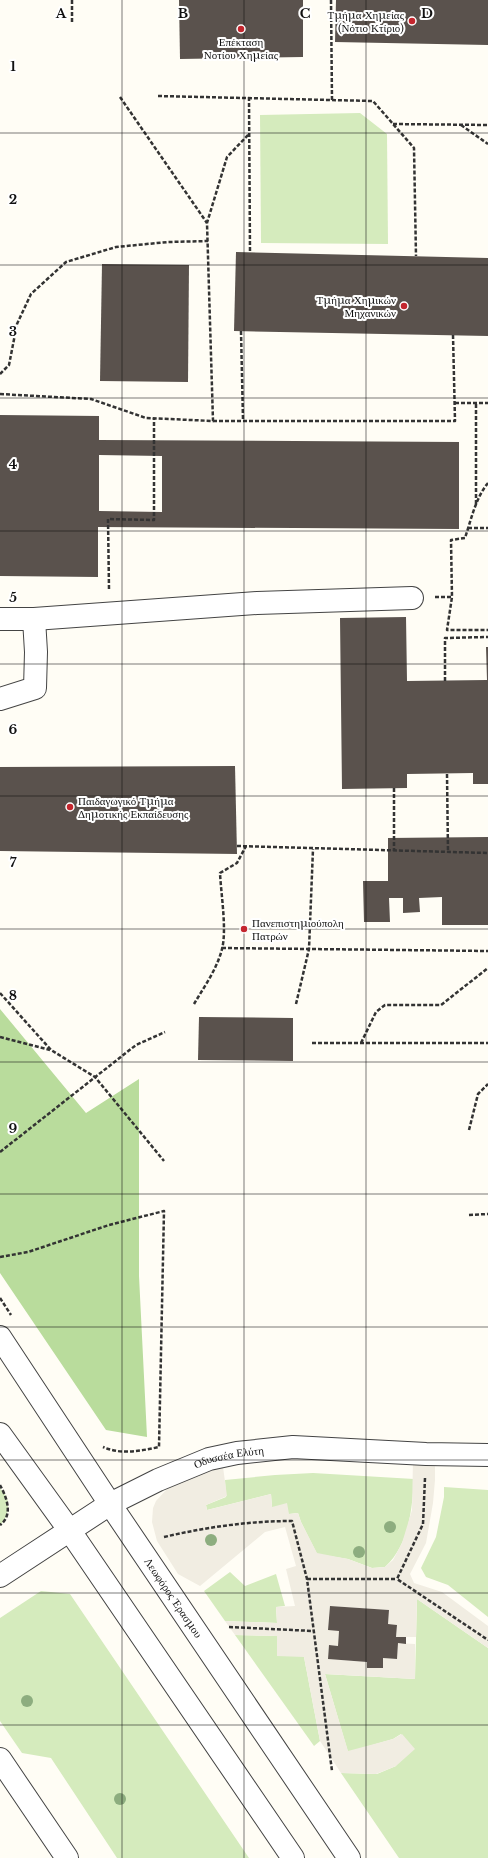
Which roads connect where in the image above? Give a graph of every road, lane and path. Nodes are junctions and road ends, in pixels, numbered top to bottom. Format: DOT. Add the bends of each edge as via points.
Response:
graph roads {
  1 [pos="72,0"];
  2 [pos="331,0"];
  3 [pos="72,22"];
  4 [pos="120,96"];
  5 [pos="158,96"];
  6 [pos="249,97"];
  7 [pos="332,100"];
  8 [pos="393,124"];
  9 [pos="461,124"];
  10 [pos="488,125"];
  11 [pos="249,134"];
  12 [pos="488,144"];
  13 [pos="207,223"];
  14 [pos="208,241"];
  15 [pos="250,252"];
  16 [pos="416,256"];
  17 [pos="241,331"];
  18 [pos="453,335"];
  19 [pos="0,374"];
  20 [pos="0,394"];
  21 [pos="455,403"];
  22 [pos="476,403"];
  23 [pos="488,403"];
  24 [pos="154,418"];
  25 [pos="243,420"];
  26 [pos="213,421"];
  27 [pos="488,483"];
  28 [pos="476,507"];
  29 [pos="468,528"];
  30 [pos="488,528"];
  31 [pos="412,598"];
  32 [pos="109,613"];
  33 [pos="34,619"];
  34 [pos="0,620"];
  35 [pos="488,630"];
  36 [pos="488,637"];
  37 [pos="445,680"];
  38 [pos="0,699"];
  39 [pos="447,774"];
  40 [pos="394,788"];
  41 [pos="236,846"];
  42 [pos="246,846"];
  43 [pos="313,848"];
  44 [pos="394,851"];
  45 [pos="448,852"];
  46 [pos="488,853"];
  47 [pos="222,948"];
  48 [pos="309,949"];
  49 [pos="488,951"];
  50 [pos="488,968"];
  51 [pos="0,993"];
  52 [pos="194,1004"];
  53 [pos="296,1004"];
  54 [pos="165,1032"];
  55 [pos="0,1037"];
  56 [pos="361,1043"];
  57 [pos="488,1043"];
  58 [pos="312,1044"];
  59 [pos="51,1050"];
  60 [pos="94,1077"];
  61 [pos="488,1084"];
  62 [pos="469,1130"];
  63 [pos="0,1152"];
  64 [pos="164,1161"];
  65 [pos="469,1214"];
  66 [pos="488,1214"];
  67 [pos="0,1257"];
  68 [pos="0,1298"];
  69 [pos="13,1317"];
  70 [pos="0,1337"];
  71 [pos="0,1434"];
  72 [pos="98,1442"];
  73 [pos="426,1454"];
  74 [pos="488,1455"];
  75 [pos="0,1484"];
  76 [pos="110,1504"];
  77 [pos="0,1525"];
  78 [pos="70,1531"];
  79 [pos="164,1536"];
  80 [pos="0,1576"];
  81 [pos="307,1579"];
  82 [pos="397,1579"];
  83 [pos="229,1627"];
  84 [pos="313,1630"];
  85 [pos="488,1640"];
  86 [pos="0,1759"];
  87 [pos="332,1771"];
  88 [pos="67,1858"];
  89 [pos="292,1858"];
  90 [pos="348,1858"];
  1 -- 3 [label="path"];
  2 -- 7 [label="path"];
  4 -- 13 [label="path"];
  5 -- 6 [label="path"];
  6 -- 7 [label="path"];
  6 -- 11 [label="path"];
  7 -- 8 [label="path" via="373,101"];
  8 -- 9 [label="path"];
  8 -- 16 [label="path" via="414,148"];
  9 -- 10 [label="path"];
  9 -- 12 [label="path"];
  11 -- 13 [label="path" via="227,157"];
  11 -- 15 [label="path"];
  13 -- 14 [label="path"];
  14 -- 19 [label="path" via="116,247 66,262 31,294 17,324 9,365"];
  14 -- 26 [label="path"];
  17 -- 25 [label="path"];
  18 -- 21 [label="path"];
  20 -- 24 [label="path" via="91,398 146,418"];
  21 -- 22 [label="path"];
  21 -- 25 [label="path" via="455,421"];
  22 -- 23 [label="path"];
  22 -- 28 [label="path"];
  24 -- 26 [label="path"];
  24 -- 32 [label="path" via="154,520 108,519"];
  25 -- 26 [label="path"];
  27 -- 28 [label="path"];
  28 -- 29 [label="path"];
  29 -- 30 [label="path"];
  29 -- 35 [label="path" via="465,538 451,540 452,597 447,630"];
  31 -- 32 [label="street" via="257,603"];
  32 -- 33 [label="street"];
  33 -- 34 [label="street"];
  33 -- 38 [label="street" via="35,688"];
  36 -- 37 [label="path" via="445,638"];
  39 -- 45 [label="path"];
  40 -- 44 [label="path"];
  41 -- 42 [label="path"];
  42 -- 43 [label="path"];
  42 -- 47 [label="path" via="237,863 220,873"];
  43 -- 44 [label="path"];
  43 -- 48 [label="path"];
  44 -- 45 [label="path"];
  45 -- 46 [label="path"];
  47 -- 48 [label="path"];
  47 -- 52 [label="path" via="214,970"];
  48 -- 49 [label="path"];
  48 -- 53 [label="path"];
  50 -- 56 [label="path" via="441,1005 385,1005 376,1012"];
  51 -- 59 [label="path"];
  54 -- 60 [label="path" via="136,1045"];
  55 -- 59 [label="path"];
  56 -- 57 [label="path"];
  56 -- 58 [label="path"];
  59 -- 60 [label="path"];
  60 -- 63 [label="path"];
  60 -- 64 [label="path"];
  61 -- 62 [label="path" via="478,1094"];
  65 -- 66 [label="path"];
  67 -- 72 [label="path" via="28,1252 109,1225 164,1212 159,1447 136,1452 118,1451 104,1447"];
  68 -- 69 [label="path"];
  70 -- 76 [label="street, Λεωφόρος Έρασμου"];
  71 -- 78 [label="street"];
  73 -- 74 [label="street, Οδυσσέα Ελύτη"];
  73 -- 76 [label="street, Οδυσσέα Ελύτη" via="294,1447 237,1453 209,1459 184,1469"];
  73 -- 82 [label="path" via="423,1524"];
  75 -- 77 [label="path" via="8,1499 7,1513"];
  76 -- 78 [label="street, Οδυσσέα Ελύτη"];
  76 -- 90 [label="street, Λεωφόρος Έρασμου"];
  78 -- 80 [label="street, Οδυσσέα Ελύτη"];
  78 -- 89 [label="street"];
  79 -- 81 [label="path" via="204,1527 292,1521"];
  81 -- 82 [label="path"];
  81 -- 84 [label="path"];
  82 -- 85 [label="path"];
  83 -- 84 [label="path"];
  84 -- 87 [label="path"];
  86 -- 88 [label="street"];
}
